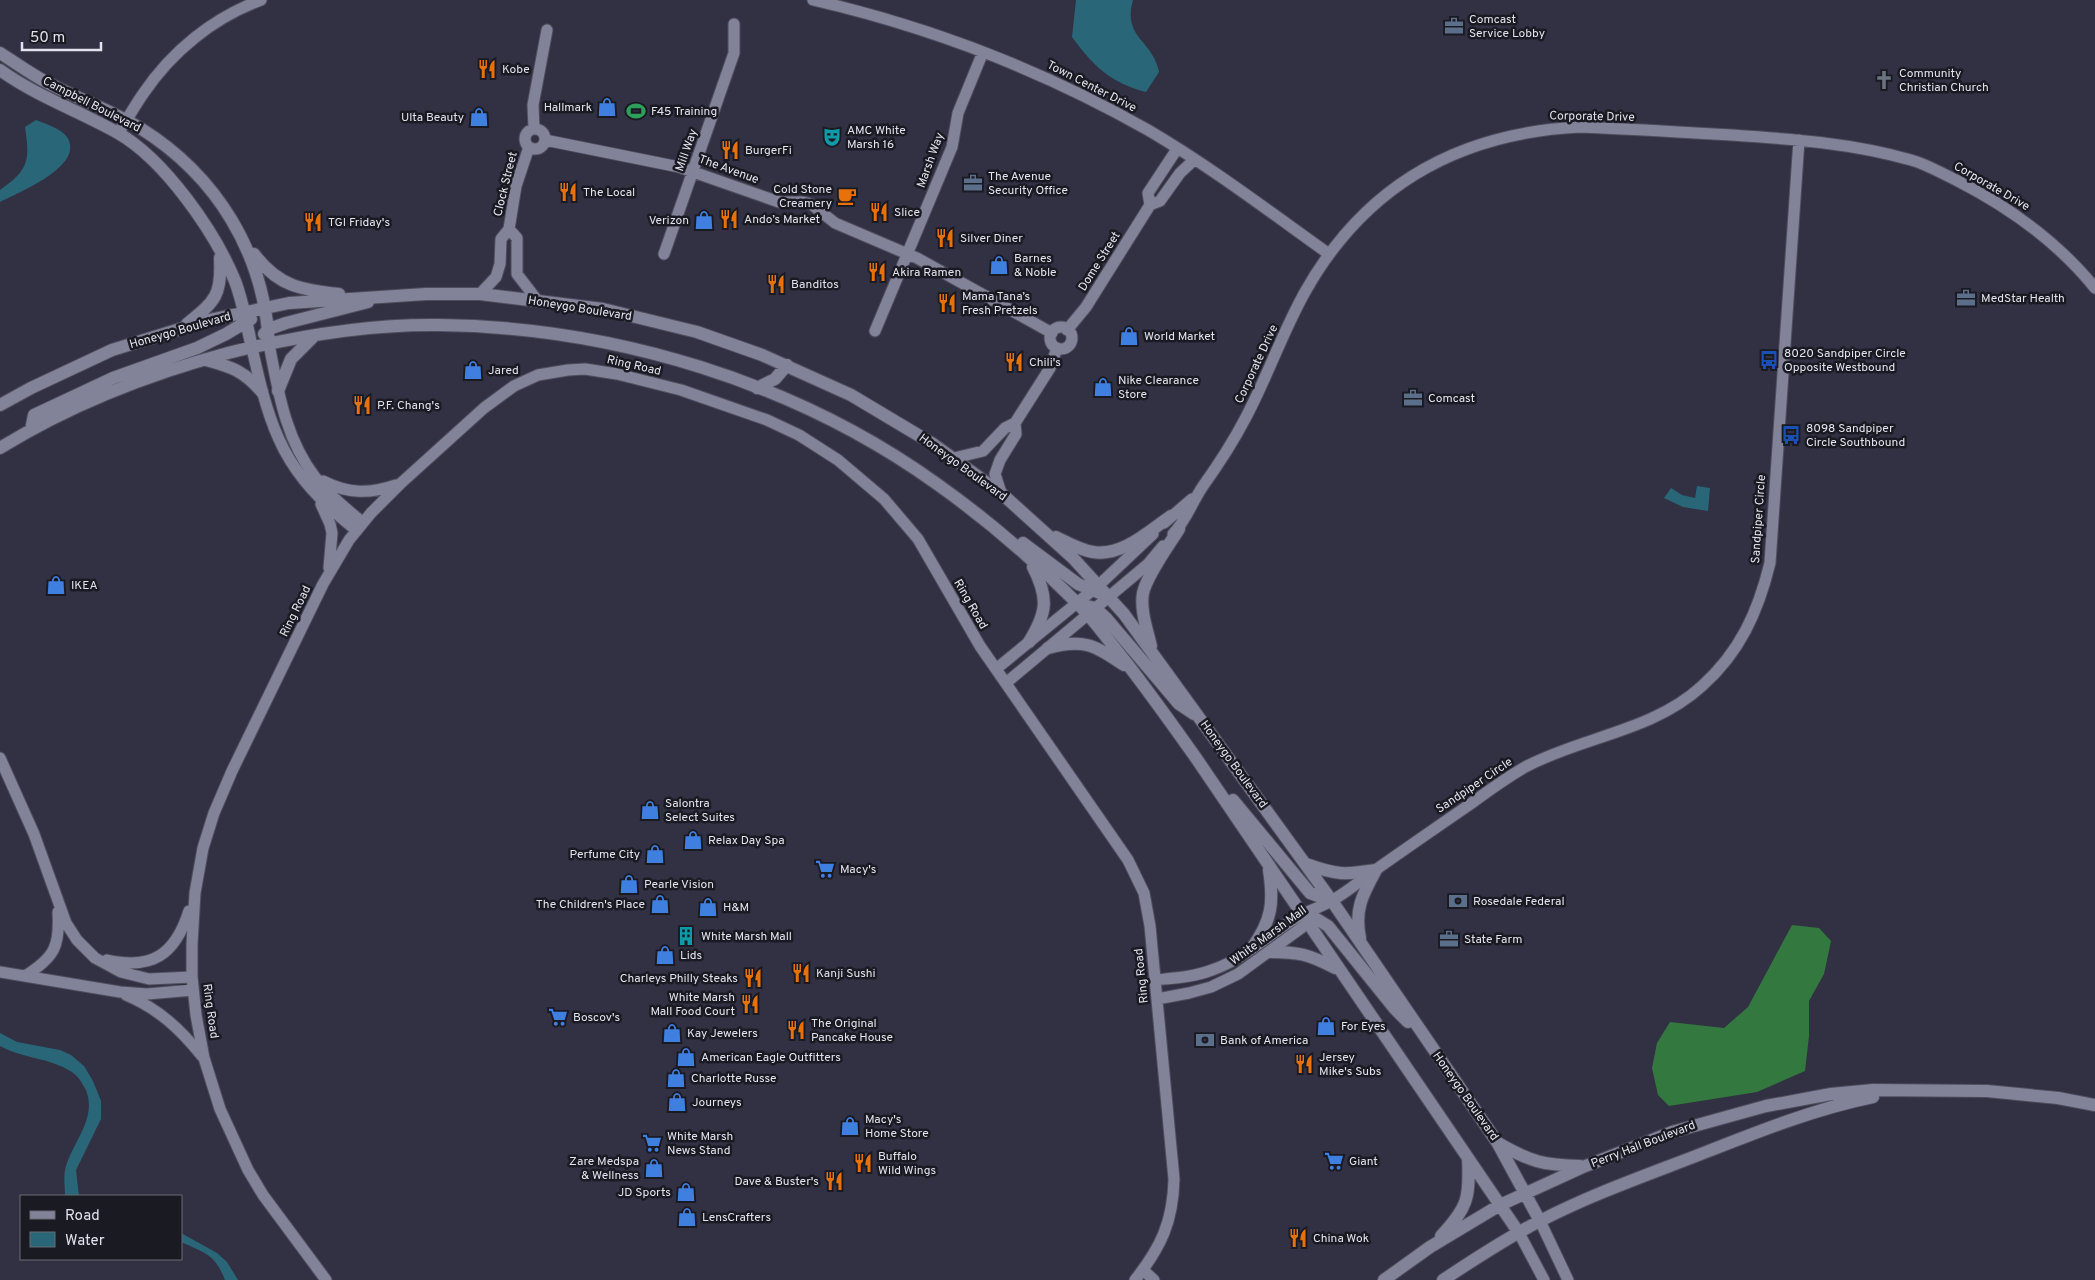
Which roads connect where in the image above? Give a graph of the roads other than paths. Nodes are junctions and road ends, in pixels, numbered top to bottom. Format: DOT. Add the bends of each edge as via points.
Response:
graph roads {
  1 [pos="261,0"];
  2 [pos="813,0"];
  3 [pos="734,24"];
  4 [pos="547,30"];
  5 [pos="983,52"];
  6 [pos="0,53"];
  7 [pos="0,70"];
  8 [pos="126,121"];
  9 [pos="534,129"];
  10 [pos="118,133"];
  11 [pos="545,140"];
  12 [pos="1799,140"];
  13 [pos="529,147"];
  14 [pos="1176,149"];
  15 [pos="1194,160"];
  16 [pos="693,170"];
  17 [pos="1150,205"];
  18 [pos="509,229"];
  19 [pos="242,237"];
  20 [pos="220,250"];
  21 [pos="664,254"];
  22 [pos="907,254"];
  23 [pos="1329,254"];
  24 [pos="2095,288"];
  25 [pos="480,294"];
  26 [pos="364,297"];
  27 [pos="385,297"];
  28 [pos="537,300"];
  29 [pos="265,308"];
  30 [pos="245,318"];
  31 [pos="182,328"];
  32 [pos="269,329"];
  33 [pos="1067,330"];
  34 [pos="875,331"];
  35 [pos="1052,332"];
  36 [pos="315,335"];
  37 [pos="270,344"];
  38 [pos="252,348"];
  39 [pos="1057,348"];
  40 [pos="203,360"];
  41 [pos="787,365"];
  42 [pos="757,388"];
  43 [pos="278,391"];
  44 [pos="262,392"];
  45 [pos="0,406"];
  46 [pos="1015,423"];
  47 [pos="31,430"];
  48 [pos="0,448"];
  49 [pos="954,458"];
  50 [pos="315,478"];
  51 [pos="400,484"];
  52 [pos="1001,493"];
  53 [pos="1197,494"];
  54 [pos="318,498"];
  55 [pos="967,506"];
  56 [pos="1171,516"];
  57 [pos="359,526"];
  58 [pos="1179,528"];
  59 [pos="1043,531"];
  60 [pos="1029,558"];
  61 [pos="330,572"];
  62 [pos="1096,588"];
  63 [pos="1109,597"];
  64 [pos="1077,603"];
  65 [pos="1092,611"];
  66 [pos="1029,642"];
  67 [pos="1048,648"];
  68 [pos="1154,653"];
  69 [pos="996,669"];
  70 [pos="1133,671"];
  71 [pos="1006,683"];
  72 [pos="1202,720"];
  73 [pos="1179,735"];
  74 [pos="0,758"];
  75 [pos="1306,864"];
  76 [pos="1269,865"];
  77 [pos="1376,870"];
  78 [pos="195,893"];
  79 [pos="57,901"];
  80 [pos="1332,901"];
  81 [pos="1308,919"];
  82 [pos="1362,946"];
  83 [pos="1252,948"];
  84 [pos="1268,952"];
  85 [pos="95,958"];
  86 [pos="1339,970"];
  87 [pos="3,972"];
  88 [pos="25,976"];
  89 [pos="192,977"];
  90 [pos="1155,980"];
  91 [pos="193,990"];
  92 [pos="120,992"];
  93 [pos="1157,999"];
  94 [pos="1425,1037"];
  95 [pos="204,1058"];
  96 [pos="1930,1091"];
  97 [pos="2095,1105"];
  98 [pos="1497,1142"];
  99 [pos="1468,1158"];
  100 [pos="1583,1167"];
  101 [pos="1524,1194"];
  102 [pos="1500,1205"];
  103 [pos="1540,1221"];
  104 [pos="1519,1233"];
  105 [pos="1430,1247"];
  106 [pos="1143,1270"];
  107 [pos="326,1280"];
  108 [pos="1135,1280"];
  109 [pos="1154,1280"];
  110 [pos="1384,1280"];
  111 [pos="1443,1280"];
  112 [pos="1544,1280"];
  113 [pos="1568,1280"];
  1 -- 8 [label="street" via="242,7 192,39 157,76"];
  2 -- 5 [label="street, Town Center Drive" via="909,26"];
  3 -- 16 [label="street, Mill Way" via="734,53"];
  4 -- 9 [label="street" via="533,105"];
  5 -- 14 [label="street, Town Center Drive" via="1065,87 1133,122"];
  5 -- 22 [label="street, Marsh Way" via="958,113 952,147"];
  6 -- 8 [label="main road, Campbell Boulevard" via="47,83"];
  7 -- 10 [label="main road, Campbell Boulevard"];
  8 -- 10 [label="street"];
  8 -- 19 [label="main road, Campbell Boulevard" via="174,152 214,194"];
  9 -- 11 [label="street" via="541,131"];
  9 -- 13 [label="street" via="525,136"];
  10 -- 20 [label="main road, Campbell Boulevard" via="144,152 166,175 196,211"];
  11 -- 13 [label="street" via="538,148"];
  11 -- 16 [label="street, The Avenue"];
  12 -- 23 [label="street, Corporate Drive" via="1580,127 1519,133 1474,145 1422,170 1362,215"];
  12 -- 24 [label="street, Corporate Drive" via="1913,160 1968,186 2045,235"];
  12 -- 77 [label="street, Sandpiper Circle" via="1770,563 1762,593 1742,640 1714,674 1681,704 1648,722 1527,766"];
  13 -- 18 [label="street, Clock Street" via="516,186"];
  14 -- 15 [label="street, Town Center Drive"];
  14 -- 17 [label="street, Dome Street" via="1148,193"];
  15 -- 17 [label="street, Dome Street" via="1160,201"];
  15 -- 23 [label="street, Town Center Drive"];
  16 -- 21 [label="street, Mill Way"];
  16 -- 22 [label="street, The Avenue" via="779,202 811,204 838,225"];
  17 -- 33 [label="street, Dome Street" via="1086,307"];
  18 -- 25 [label="street, Clock Street" via="501,239 496,277"];
  18 -- 28 [label="street, Clock Street" via="517,238 516,274"];
  19 -- 26 [label="main road" via="265,269 285,283"];
  19 -- 29 [label="main road, Campbell Boulevard" via="255,268"];
  20 -- 30 [label="main road, Campbell Boulevard" via="235,282"];
  20 -- 31 [label="main road" via="220,289 204,310"];
  22 -- 34 [label="street, Marsh Way"];
  22 -- 35 [label="street, The Avenue"];
  23 -- 53 [label="street, Corporate Drive" via="1304,294 1246,418"];
  25 -- 27 [label="main road, Honeygo Boulevard"];
  25 -- 28 [label="main road, Honeygo Boulevard"];
  26 -- 27 [label="main road, Honeygo Boulevard"];
  26 -- 29 [label="main road, Honeygo Boulevard"];
  27 -- 32 [label="main road"];
  28 -- 41 [label="main road, Honeygo Boulevard" via="603,309 697,332"];
  29 -- 30 [label="main road, Honeygo Boulevard"];
  29 -- 32 [label="main road, Campbell Boulevard"];
  30 -- 31 [label="main road, Honeygo Boulevard"];
  30 -- 38 [label="main road, Campbell Boulevard"];
  30 -- 47 [label="main road" via="196,348 113,378 34,415"];
  31 -- 45 [label="main road, Honeygo Boulevard" via="112,350"];
  32 -- 37 [label="main road, Campbell Boulevard"];
  32 -- 38 [label="main road"];
  33 -- 35 [label="street" via="1058,328"];
  33 -- 39 [label="street" via="1071,335 1069,345"];
  35 -- 39 [label="street" via="1051,342"];
  36 -- 37 [label="main road"];
  36 -- 42 [label="main road" via="372,327 440,324 520,330 582,338 653,353"];
  36 -- 43 [label="main road" via="290,359"];
  37 -- 38 [label="main road"];
  37 -- 43 [label="street"];
  38 -- 40 [label="main road"];
  38 -- 44 [label="street"];
  39 -- 46 [label="street" via="1050,368"];
  40 -- 44 [label="main road" via="239,370"];
  40 -- 47 [label="main road" via="137,382"];
  41 -- 42 [label="main road" via="775,379"];
  41 -- 49 [label="main road, Honeygo Boulevard" via="864,402"];
  42 -- 55 [label="main road" via="869,441"];
  43 -- 50 [label="street" via="292,437"];
  44 -- 54 [label="street" via="288,458"];
  46 -- 49 [label="street" via="1005,428 984,450"];
  46 -- 52 [label="street" via="1016,434 995,474"];
  47 -- 48 [label="main road"];
  49 -- 52 [label="main road, Honeygo Boulevard"];
  50 -- 51 [label="street" via="349,491 380,491"];
  50 -- 57 [label="street"];
  51 -- 57 [label="street, Ring Road"];
  51 -- 69 [label="street, Ring Road" via="495,399 538,375 568,370 600,371 681,390 767,420 799,435 838,460 870,487 918,539 963,619"];
  52 -- 59 [label="main road, Honeygo Boulevard"];
  53 -- 56 [label="street, Corporate Drive"];
  53 -- 58 [label="street, Corporate Drive"];
  54 -- 57 [label="street"];
  54 -- 61 [label="street" via="332,533"];
  55 -- 60 [label="main road"];
  55 -- 62 [label="main road" via="1078,584"];
  56 -- 59 [label="main road" via="1128,546 1110,551 1095,552 1081,548"];
  56 -- 62 [label="street, Corporate Drive"];
  57 -- 61 [label="street, Ring Road"];
  58 -- 63 [label="street, Corporate Drive" via="1148,564"];
  58 -- 68 [label="main road" via="1143,593 1145,624"];
  59 -- 62 [label="main road, Honeygo Boulevard"];
  60 -- 64 [label="main road"];
  60 -- 66 [label="main road" via="1041,581 1045,604"];
  61 -- 78 [label="street, Ring Road" via="225,787 209,827"];
  62 -- 63 [label="main road"];
  62 -- 64 [label="street, Corporate Drive"];
  63 -- 65 [label="street"];
  63 -- 68 [label="main road, Honeygo Boulevard"];
  64 -- 65 [label="main road"];
  64 -- 66 [label="street"];
  65 -- 67 [label="street"];
  65 -- 70 [label="main road"];
  65 -- 72 [label="main road" via="1106,618 1179,704"];
  66 -- 69 [label="street"];
  67 -- 70 [label="main road" via="1074,642 1095,647"];
  67 -- 71 [label="street"];
  68 -- 72 [label="main road, Honeygo Boulevard"];
  69 -- 71 [label="street, Ring Road"];
  70 -- 73 [label="main road"];
  71 -- 90 [label="street, Ring Road" via="1134,871 1148,912"];
  72 -- 75 [label="main road, Honeygo Boulevard"];
  73 -- 76 [label="main road"];
  73 -- 80 [label="main road" via="1310,892"];
  74 -- 79 [label="street" via="34,834"];
  75 -- 77 [label="main road" via="1347,874"];
  75 -- 80 [label="main road, Honeygo Boulevard"];
  76 -- 81 [label="main road"];
  76 -- 83 [label="main road" via="1272,888 1270,914"];
  77 -- 80 [label="street, Sandpiper Circle"];
  77 -- 82 [label="main road" via="1361,898 1357,914"];
  78 -- 85 [label="street" via="179,936 156,959 124,964"];
  78 -- 89 [label="street, Ring Road"];
  79 -- 85 [label="street" via="70,931"];
  79 -- 88 [label="street" via="59,929 53,953"];
  80 -- 81 [label="street, Sandpiper Circle"];
  80 -- 82 [label="main road, Honeygo Boulevard"];
  81 -- 83 [label="street, White Marsh Mall"];
  81 -- 84 [label="street, White Marsh Mall"];
  81 -- 86 [label="main road"];
  81 -- 94 [label="main road" via="1328,926 1395,1010"];
  82 -- 94 [label="main road, Honeygo Boulevard"];
  83 -- 90 [label="street, White Marsh Mall" via="1212,970"];
  84 -- 86 [label="main road" via="1302,953"];
  84 -- 93 [label="street, White Marsh Mall" via="1238,974 1211,986"];
  85 -- 89 [label="street" via="121,972 149,979"];
  86 -- 99 [label="main road"];
  87 -- 88 [label="street"];
  88 -- 92 [label="street"];
  89 -- 91 [label="street, Ring Road"];
  90 -- 93 [label="street, Ring Road"];
  91 -- 92 [label="street" via="147,994"];
  91 -- 95 [label="street, Ring Road"];
  92 -- 95 [label="street" via="164,1016"];
  93 -- 106 [label="street, Ring Road" via="1174,1191 1164,1236"];
  94 -- 98 [label="main road, Honeygo Boulevard"];
  95 -- 107 [label="street, Ring Road" via="220,1109 248,1170 263,1196"];
  96 -- 97 [label="main road, Perry Hall Boulevard" via="1987,1091"];
  96 -- 100 [label="main road, Perry Hall Boulevard" via="1874,1090 1766,1106 1705,1121"];
  96 -- 103 [label="main road, Perry Hall Boulevard" via="1874,1096 1806,1114 1645,1174"];
  98 -- 100 [label="main road" via="1537,1163"];
  98 -- 101 [label="main road, Honeygo Boulevard"];
  99 -- 102 [label="main road"];
  99 -- 105 [label="main road" via="1468,1200 1457,1219"];
  100 -- 101 [label="main road, Perry Hall Boulevard"];
  101 -- 102 [label="main road, Perry Hall Boulevard"];
  101 -- 103 [label="main road, Honeygo Boulevard"];
  102 -- 104 [label="main road"];
  102 -- 105 [label="main road, Perry Hall Boulevard"];
  103 -- 104 [label="main road, Perry Hall Boulevard"];
  103 -- 113 [label="street, Honeygo Boulevard"];
  104 -- 111 [label="main road, Perry Hall Boulevard"];
  104 -- 112 [label="street"];
  105 -- 110 [label="main road, Perry Hall Boulevard"];
  106 -- 108 [label="street, Ring Road"];
  106 -- 109 [label="street"];
}
